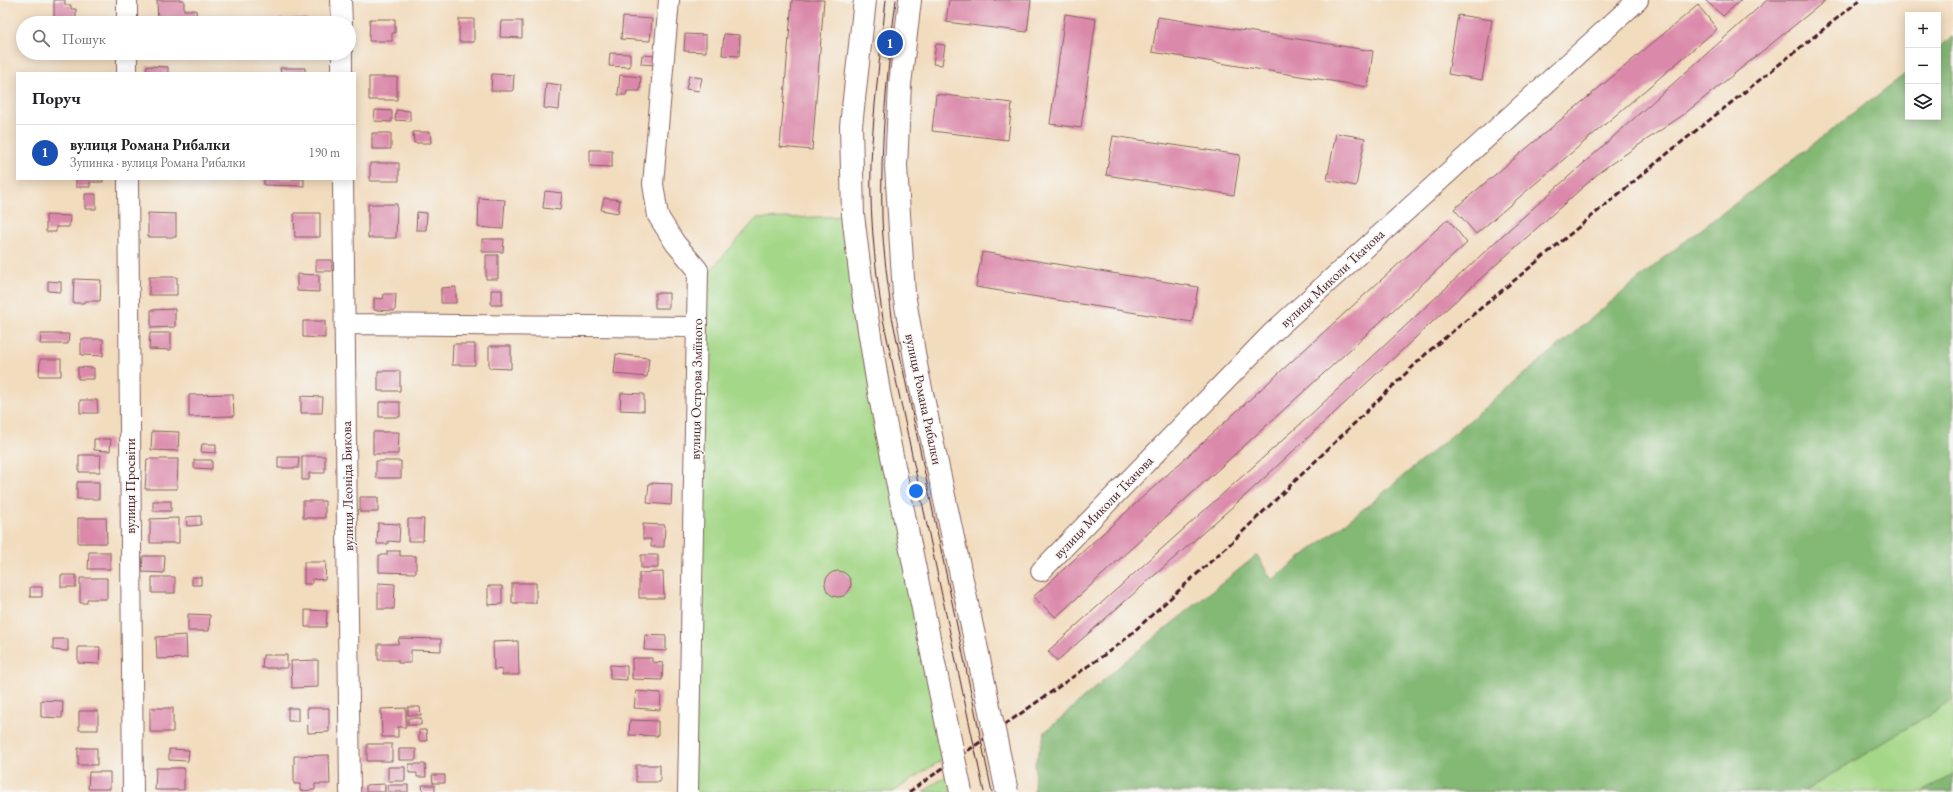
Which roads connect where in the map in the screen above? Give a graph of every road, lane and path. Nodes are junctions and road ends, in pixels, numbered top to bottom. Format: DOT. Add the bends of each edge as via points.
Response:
graph roads {
  1 [pos="127,0"];
  2 [pos="341,0"];
  3 [pos="669,0"];
  4 [pos="865,0"];
  5 [pos="910,0"];
  6 [pos="1638,0"];
  7 [pos="127,16"];
  8 [pos="342,16"];
  9 [pos="127,60"];
  10 [pos="342,60"];
  11 [pos="127,72"];
  12 [pos="342,72"];
  13 [pos="128,180"];
  14 [pos="343,180"];
  15 [pos="345,324"];
  16 [pos="697,327"];
  17 [pos="1041,570"];
  18 [pos="132,792"];
  19 [pos="350,792"];
  20 [pos="688,792"];
  21 [pos="961,792"];
  22 [pos="1007,792"];
  1 -- 7 [label="street"];
  2 -- 8 [label="street"];
  3 -- 16 [label="street, вулиця Острова Зміїного" via="653,184 658,216 675,243 698,270"];
  4 -- 21 [label="main road, bridge" via="851,126 853,215 878,384"];
  5 -- 22 [label="main road, вулиця Романа Рибалки, bridge" via="900,84 896,166 904,294 917,370"];
  6 -- 17 [label="street, вулиця Миколи Ткачова" via="1272,333"];
  9 -- 11 [label="street"];
  10 -- 12 [label="street"];
  13 -- 18 [label="street, вулиця Просвіти"];
  14 -- 15 [label="street, вулиця Леоніда Бикова"];
  15 -- 16 [label="street"];
  15 -- 19 [label="street, вулиця Леоніда Бикова"];
  16 -- 20 [label="street, вулиця Острова Зміїного"];
}
